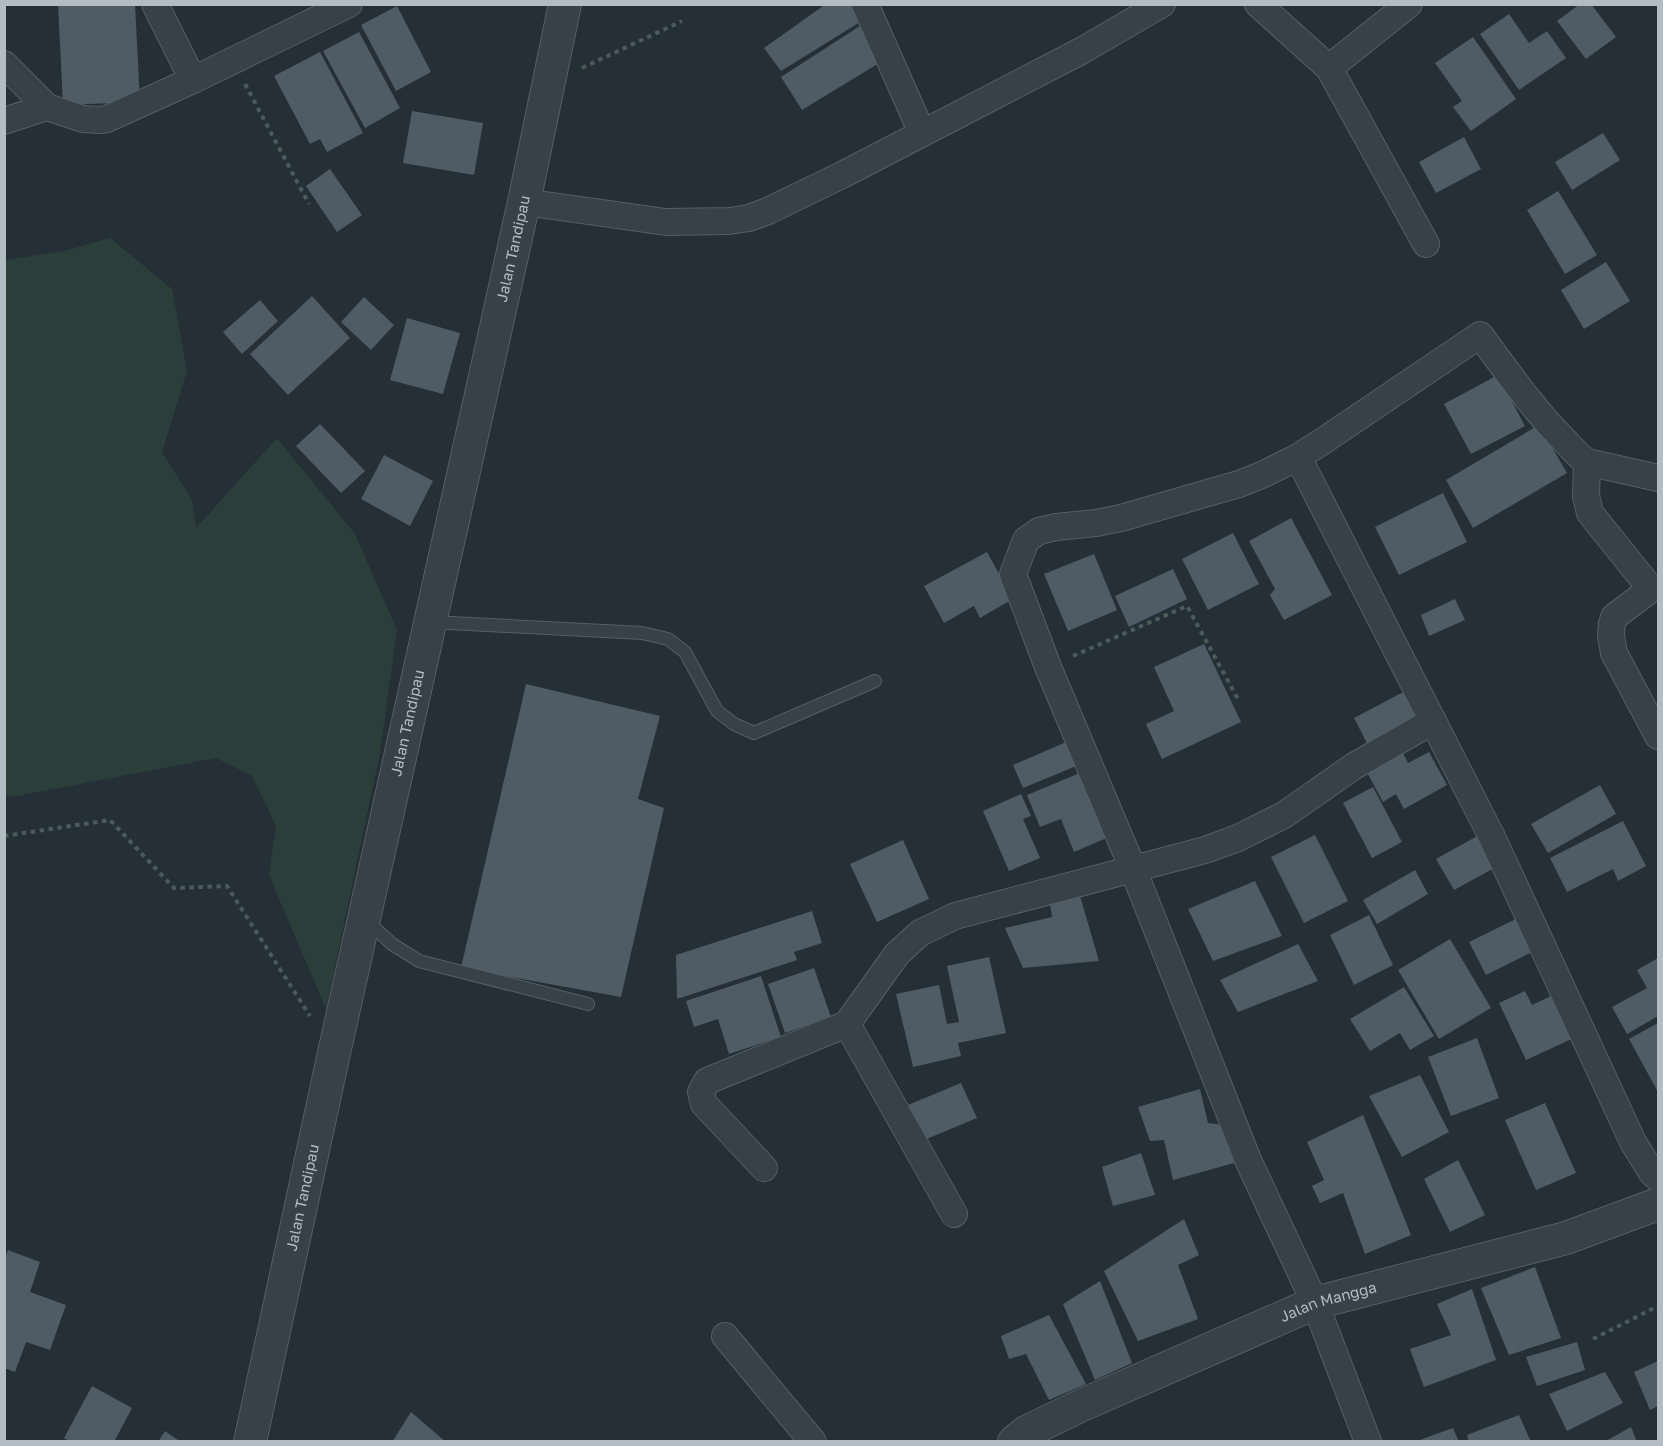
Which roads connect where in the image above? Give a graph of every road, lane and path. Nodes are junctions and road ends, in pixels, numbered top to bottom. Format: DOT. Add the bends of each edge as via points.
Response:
graph roads {
  1 [pos="155,4"];
  2 [pos="349,4"];
  3 [pos="565,4"];
  4 [pos="865,4"];
  5 [pos="1162,4"];
  6 [pos="1258,4"];
  7 [pos="1409,4"];
  8 [pos="682,21"];
  9 [pos="232,60"];
  10 [pos="4,64"];
  11 [pos="1329,68"];
  12 [pos="193,80"];
  13 [pos="549,83"];
  14 [pos="47,107"];
  15 [pos="4,121"];
  16 [pos="922,133"];
  17 [pos="524,202"];
  18 [pos="309,204"];
  19 [pos="1426,244"];
  20 [pos="1298,457"];
  21 [pos="1587,462"];
  22 [pos="1659,478"];
  23 [pos="430,622"];
  24 [pos="1048,667"];
  25 [pos="875,681"];
  26 [pos="1239,700"];
  27 [pos="1433,721"];
  28 [pos="1659,736"];
  29 [pos="4,836"];
  30 [pos="1133,869"];
  31 [pos="364,918"];
  32 [pos="588,1004"];
  33 [pos="847,1024"];
  34 [pos="334,1053"];
  35 [pos="764,1168"];
  36 [pos="1659,1178"];
  37 [pos="1659,1204"];
  38 [pos="954,1214"];
  39 [pos="1315,1303"];
  40 [pos="1659,1306"];
  41 [pos="725,1336"];
  42 [pos="1593,1339"];
  43 [pos="250,1442"];
  44 [pos="813,1442"];
  45 [pos="1014,1442"];
  46 [pos="1368,1442"];
  1 -- 12 [label="street"];
  2 -- 9 [label="street"];
  3 -- 13 [label="street, Jalan Tandipau"];
  4 -- 16 [label="street"];
  5 -- 16 [label="street" via="1083,50"];
  6 -- 11 [label="street"];
  7 -- 11 [label="street"];
  8 -- 13 [label="path"];
  9 -- 12 [label="street"];
  9 -- 18 [label="path"];
  10 -- 14 [label="street"];
  11 -- 19 [label="street"];
  12 -- 14 [label="street" via="107,119 83,119"];
  13 -- 17 [label="street, Jalan Tandipau"];
  14 -- 15 [label="street"];
  16 -- 17 [label="street" via="768,211 739,219 666,222"];
  17 -- 23 [label="street, Jalan Tandipau"];
  20 -- 21 [label="street" via="1480,335 1521,391"];
  20 -- 24 [label="street" via="1239,484 1096,523 1046,528 1028,537 1012,574"];
  20 -- 27 [label="street"];
  21 -- 22 [label="street"];
  21 -- 28 [label="street" via="1590,513 1647,584 1647,592 1614,617 1611,636 1614,653"];
  23 -- 25 [label="lane" via="642,633 668,639 685,652 717,711 754,733"];
  23 -- 31 [label="street, Jalan Tandipau"];
  24 -- 26 [label="path" via="1187,606"];
  24 -- 30 [label="street"];
  27 -- 30 [label="street" via="1246,834 1205,850"];
  27 -- 36 [label="street" via="1492,837 1633,1142"];
  29 -- 34 [label="path" via="110,820 174,888 227,886"];
  30 -- 33 [label="street" via="955,916 920,933 897,954"];
  30 -- 39 [label="street" via="1248,1160"];
  31 -- 32 [label="lane" via="392,944 419,961"];
  31 -- 34 [label="street, Jalan Tandipau"];
  33 -- 35 [label="street" via="707,1081 701,1092 704,1104"];
  33 -- 38 [label="street"];
  34 -- 43 [label="street, Jalan Tandipau"];
  37 -- 39 [label="street, Jalan Mangga" via="1566,1238"];
  39 -- 45 [label="street, Jalan Mangga" via="1082,1405 1026,1432"];
  39 -- 46 [label="street"];
  40 -- 42 [label="path"];
  41 -- 44 [label="street"];
}
